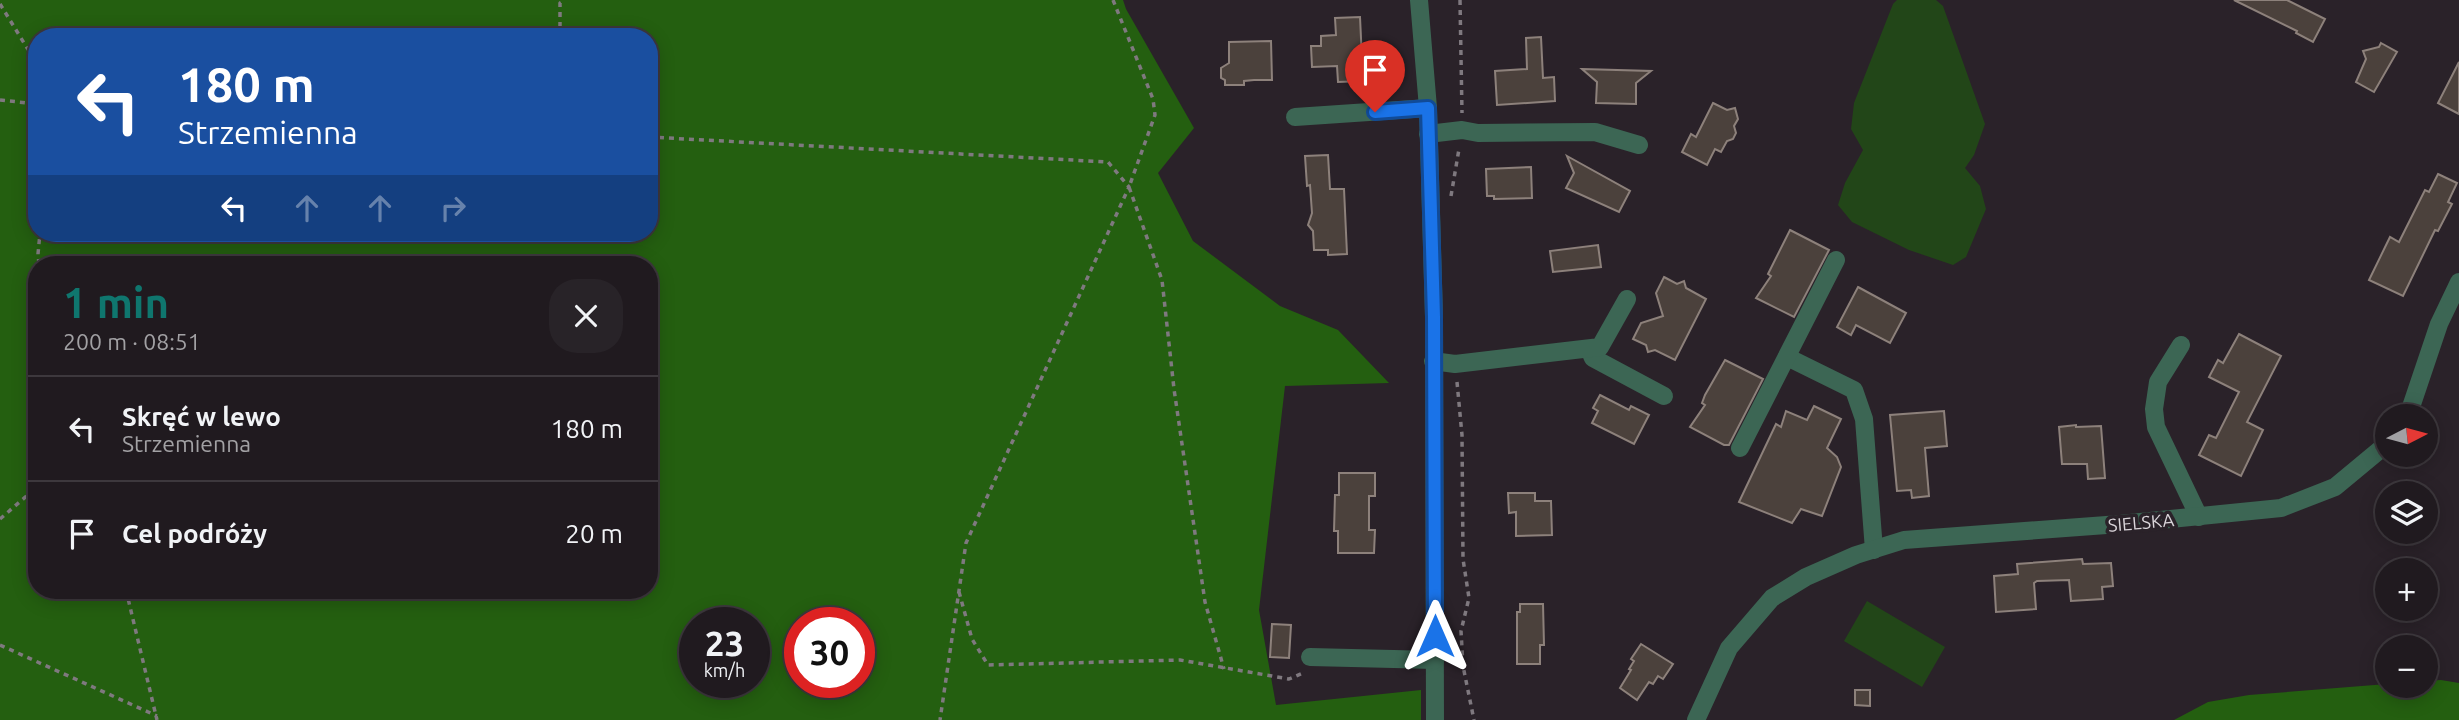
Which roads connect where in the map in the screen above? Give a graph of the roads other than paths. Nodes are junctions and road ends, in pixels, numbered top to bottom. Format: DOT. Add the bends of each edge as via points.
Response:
graph roads {
  1 [pos="1419,0"];
  2 [pos="1428,108"];
  3 [pos="1295,117"];
  4 [pos="1428,134"];
  5 [pos="1639,145"];
  6 [pos="1836,260"];
  7 [pos="2459,282"];
  8 [pos="1627,299"];
  9 [pos="2181,345"];
  10 [pos="1589,349"];
  11 [pos="1787,356"];
  12 [pos="1433,361"];
  13 [pos="1664,396"];
  14 [pos="2412,404"];
  15 [pos="1740,448"];
  16 [pos="2375,454"];
  17 [pos="2199,517"];
  18 [pos="1874,550"];
  19 [pos="1310,657"];
  20 [pos="1435,660"];
  21 [pos="1435,720"];
  22 [pos="1696,720"];
  1 -- 2 [label="street"];
  2 -- 3 [label="street"];
  2 -- 4 [label="street"];
  4 -- 5 [label="street" via="1462,130 1595,132"];
  4 -- 12 [label="street"];
  6 -- 11 [label="street"];
  7 -- 14 [label="street" via="2439,324"];
  8 -- 10 [label="street" via="1600,346"];
  9 -- 17 [label="street" via="2158,382 2154,410 2156,427"];
  10 -- 12 [label="street" via="1455,364"];
  10 -- 13 [label="street" via="1592,358"];
  11 -- 15 [label="street"];
  11 -- 18 [label="street" via="1854,390 1864,419"];
  12 -- 20 [label="street"];
  16 -- 17 [label="street, SIELSKA" via="2335,487 2281,508"];
  17 -- 18 [label="street, SIELSKA" via="1904,540"];
  18 -- 22 [label="street, SIELSKA" via="1806,577 1772,598 1729,648"];
  19 -- 20 [label="street"];
  20 -- 21 [label="street"];
}
